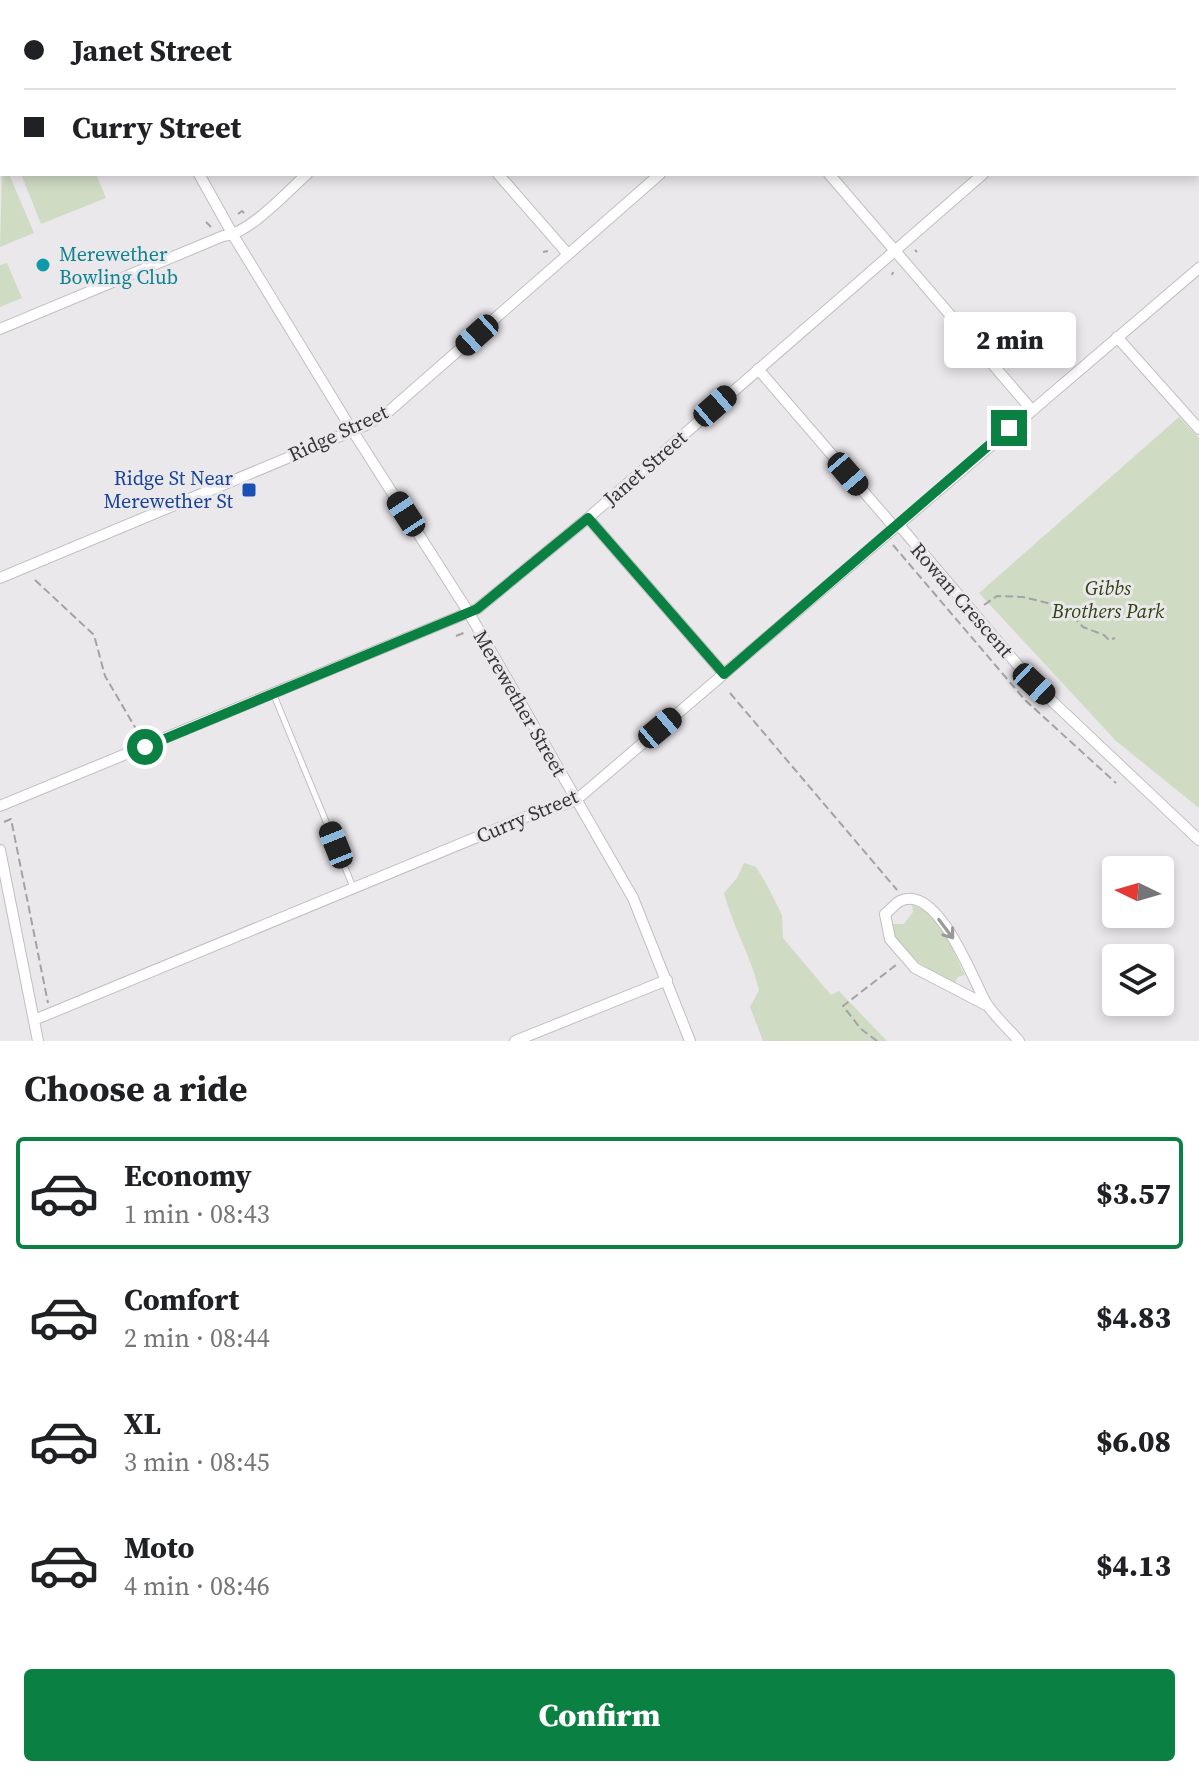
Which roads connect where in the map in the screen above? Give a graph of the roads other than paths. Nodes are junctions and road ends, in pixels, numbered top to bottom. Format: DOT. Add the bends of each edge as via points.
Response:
graph roads {
  1 [pos="200,176"];
  2 [pos="305,176"];
  3 [pos="500,176"];
  4 [pos="658,176"];
  5 [pos="831,176"];
  6 [pos="981,176"];
  7 [pos="233,235"];
  8 [pos="894,250"];
  9 [pos="567,253"];
  10 [pos="1199,268"];
  11 [pos="0,329"];
  12 [pos="1117,337"];
  13 [pos="758,369"];
  14 [pos="1031,409"];
  15 [pos="1199,429"];
  16 [pos="353,430"];
  17 [pos="588,518"];
  18 [pos="897,526"];
  19 [pos="0,578"];
  20 [pos="469,613"];
  21 [pos="724,674"];
  22 [pos="273,692"];
  23 [pos="575,801"];
  24 [pos="0,806"];
  25 [pos="1199,840"];
  26 [pos="0,850"];
  27 [pos="353,888"];
  28 [pos="667,980"];
  29 [pos="988,1006"];
  30 [pos="34,1020"];
  31 [pos="38,1041"];
  32 [pos="515,1041"];
  33 [pos="690,1041"];
  34 [pos="1019,1041"];
  1 -- 7 [label="street, Merewether Street"];
  2 -- 7 [label="street"];
  3 -- 9 [label="street"];
  4 -- 9 [label="street, Ridge Street"];
  5 -- 8 [label="street"];
  6 -- 8 [label="street, Janet Street"];
  7 -- 11 [label="street"];
  7 -- 16 [label="street, Merewether Street"];
  8 -- 13 [label="street, Janet Street"];
  8 -- 14 [label="street"];
  9 -- 16 [label="street, Ridge Street" via="388,412"];
  10 -- 12 [label="street, Curry Street"];
  12 -- 14 [label="street, Curry Street"];
  12 -- 15 [label="street"];
  13 -- 17 [label="street, Janet Street"];
  13 -- 18 [label="street, Rowan Crescent"];
  14 -- 18 [label="street, Curry Street"];
  16 -- 19 [label="street, Ridge Street"];
  16 -- 20 [label="street, Merewether Street"];
  17 -- 20 [label="street, Janet Street"];
  17 -- 21 [label="street"];
  18 -- 21 [label="street, Curry Street"];
  18 -- 25 [label="street, Rowan Crescent" via="1034,684"];
  20 -- 22 [label="street, Janet Street"];
  20 -- 23 [label="street, Merewether Street"];
  21 -- 23 [label="street, Curry Street"];
  22 -- 24 [label="street, Janet Street"];
  22 -- 27 [label="lane"];
  23 -- 27 [label="street, Curry Street"];
  23 -- 28 [label="street, Merewether Street" via="633,898"];
  26 -- 30 [label="street"];
  27 -- 30 [label="street, Curry Street"];
  28 -- 32 [label="street"];
  28 -- 33 [label="street, Merewether Street"];
  29 -- 29 [label="street, one-way" via="915,968 890,939 885,914 900,901 913,899 929,907 951,934"];
  29 -- 34 [label="street"];
  30 -- 31 [label="street"];
}
